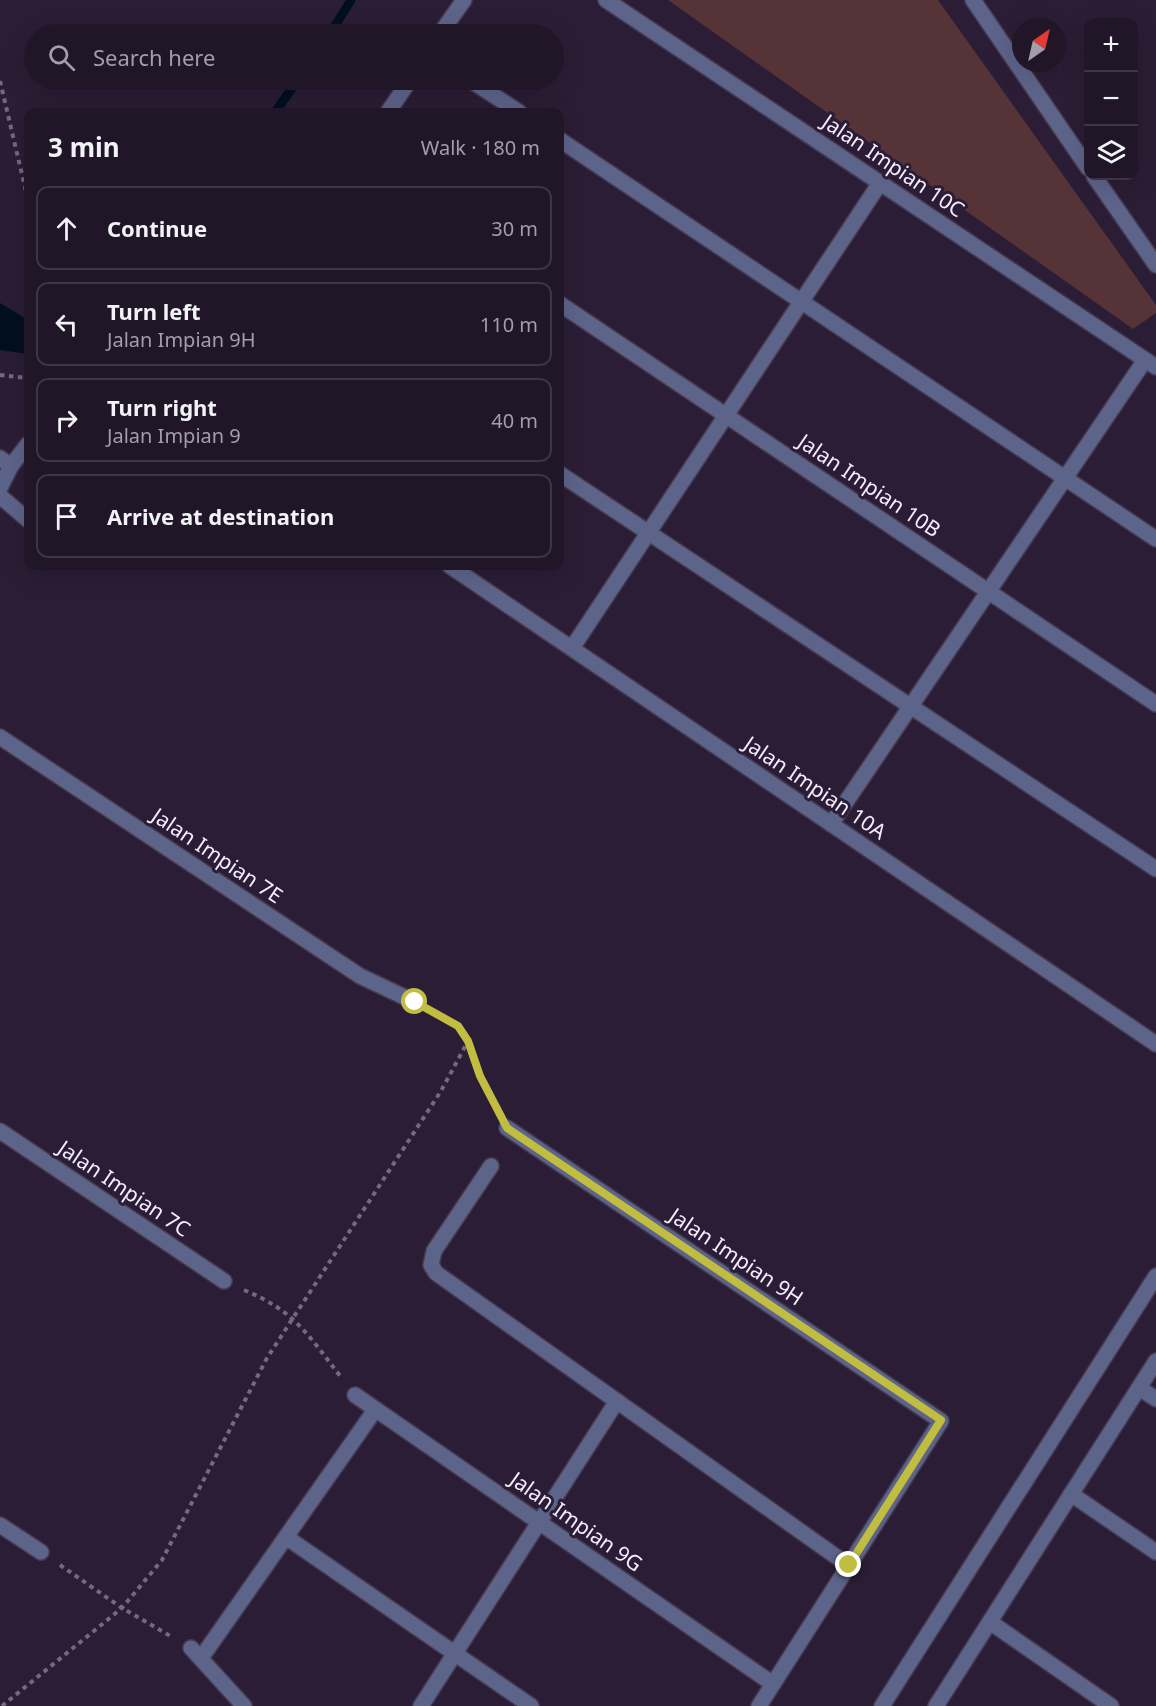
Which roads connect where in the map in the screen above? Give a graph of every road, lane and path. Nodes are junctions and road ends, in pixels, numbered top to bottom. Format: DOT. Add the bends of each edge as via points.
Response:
graph roads {
  1 [pos="464,0"];
  2 [pos="606,0"];
  3 [pos="973,0"];
  4 [pos="447,24"];
  5 [pos="0,81"];
  6 [pos="403,90"];
  7 [pos="485,90"];
  8 [pos="391,108"];
  9 [pos="513,108"];
  10 [pos="564,143"];
  11 [pos="1084,161"];
  12 [pos="1097,180"];
  13 [pos="24,183"];
  14 [pos="880,183"];
  15 [pos="1156,265"];
  16 [pos="802,302"];
  17 [pos="564,306"];
  18 [pos="1151,364"];
  19 [pos="0,375"];
  20 [pos="24,378"];
  21 [pos="726,416"];
  22 [pos="24,447"];
  23 [pos="6,462"];
  24 [pos="564,477"];
  25 [pos="1065,478"];
  26 [pos="0,488"];
  27 [pos="0,496"];
  28 [pos="24,517"];
  29 [pos="648,533"];
  30 [pos="1156,539"];
  31 [pos="456,570"];
  32 [pos="988,592"];
  33 [pos="572,648"];
  34 [pos="1156,704"];
  35 [pos="910,707"];
  36 [pos="0,737"];
  37 [pos="831,824"];
  38 [pos="1156,869"];
  39 [pos="415,1002"];
  40 [pos="468,1041"];
  41 [pos="1156,1044"];
  42 [pos="507,1128"];
  43 [pos="0,1131"];
  44 [pos="491,1166"];
  45 [pos="1156,1276"];
  46 [pos="224,1281"];
  47 [pos="294,1317"];
  48 [pos="1156,1361"];
  49 [pos="1139,1388"];
  50 [pos="355,1395"];
  51 [pos="1156,1399"];
  52 [pos="617,1401"];
  53 [pos="375,1410"];
  54 [pos="1071,1494"];
  55 [pos="539,1522"];
  56 [pos="0,1525"];
  57 [pos="286,1537"];
  58 [pos="41,1552"];
  59 [pos="1156,1552"];
  60 [pos="849,1565"];
  61 [pos="122,1608"];
  62 [pos="990,1622"];
  63 [pos="196,1653"];
  64 [pos="455,1654"];
  65 [pos="773,1684"];
  66 [pos="2,1706"];
  67 [pos="244,1706"];
  68 [pos="421,1706"];
  69 [pos="531,1706"];
  70 [pos="759,1706"];
  71 [pos="882,1706"];
  72 [pos="936,1706"];
  73 [pos="1111,1706"];
  1 -- 4 [label="street"];
  2 -- 14 [label="street, Jalan Impian 10C"];
  3 -- 11 [label="street"];
  5 -- 13 [label="path"];
  6 -- 8 [label="street"];
  7 -- 9 [label="street"];
  10 -- 16 [label="street"];
  12 -- 15 [label="street"];
  14 -- 16 [label="street"];
  14 -- 18 [label="street, Jalan Impian 10C"];
  16 -- 21 [label="street"];
  16 -- 25 [label="street"];
  17 -- 21 [label="street, Jalan Impian 10B"];
  18 -- 25 [label="street"];
  19 -- 20 [label="path"];
  21 -- 29 [label="street"];
  21 -- 32 [label="street, Jalan Impian 10B"];
  22 -- 23 [label="street"];
  23 -- 26 [label="street"];
  24 -- 29 [label="street"];
  25 -- 30 [label="street"];
  25 -- 32 [label="street"];
  27 -- 28 [label="street"];
  29 -- 33 [label="street"];
  29 -- 35 [label="street"];
  31 -- 33 [label="street, Jalan Impian 10A"];
  32 -- 34 [label="street, Jalan Impian 10B"];
  32 -- 35 [label="street"];
  33 -- 37 [label="street, Jalan Impian 10A"];
  35 -- 37 [label="street"];
  35 -- 38 [label="street"];
  36 -- 39 [label="street, Jalan Impian 7E" via="360,975"];
  37 -- 41 [label="street, Jalan Impian 10A"];
  39 -- 40 [label="path" via="458,1026"];
  40 -- 42 [label="path" via="480,1076"];
  40 -- 47 [label="path" via="441,1091"];
  42 -- 60 [label="street, Jalan Impian 9H" via="941,1420"];
  43 -- 46 [label="street, Jalan Impian 7C"];
  44 -- 52 [label="street" via="434,1251 430,1265"];
  45 -- 71 [label="street"];
  46 -- 47 [label="path" via="269,1300"];
  47 -- 50 [label="path"];
  47 -- 61 [label="path" via="267,1358 162,1560"];
  48 -- 49 [label="street"];
  49 -- 51 [label="street"];
  49 -- 54 [label="street"];
  50 -- 53 [label="street, Jalan Impian 9G"];
  52 -- 55 [label="street"];
  52 -- 60 [label="street"];
  53 -- 55 [label="street, Jalan Impian 9G"];
  53 -- 57 [label="street"];
  54 -- 59 [label="street"];
  54 -- 62 [label="street"];
  55 -- 64 [label="street"];
  55 -- 65 [label="street, Jalan Impian 9G"];
  56 -- 58 [label="street"];
  57 -- 63 [label="street"];
  57 -- 64 [label="street"];
  58 -- 61 [label="path"];
  60 -- 65 [label="street"];
  61 -- 63 [label="path"];
  61 -- 66 [label="path"];
  62 -- 72 [label="street"];
  62 -- 73 [label="street"];
  63 -- 67 [label="street"];
  64 -- 68 [label="street"];
  64 -- 69 [label="street"];
  65 -- 70 [label="street"];
}
